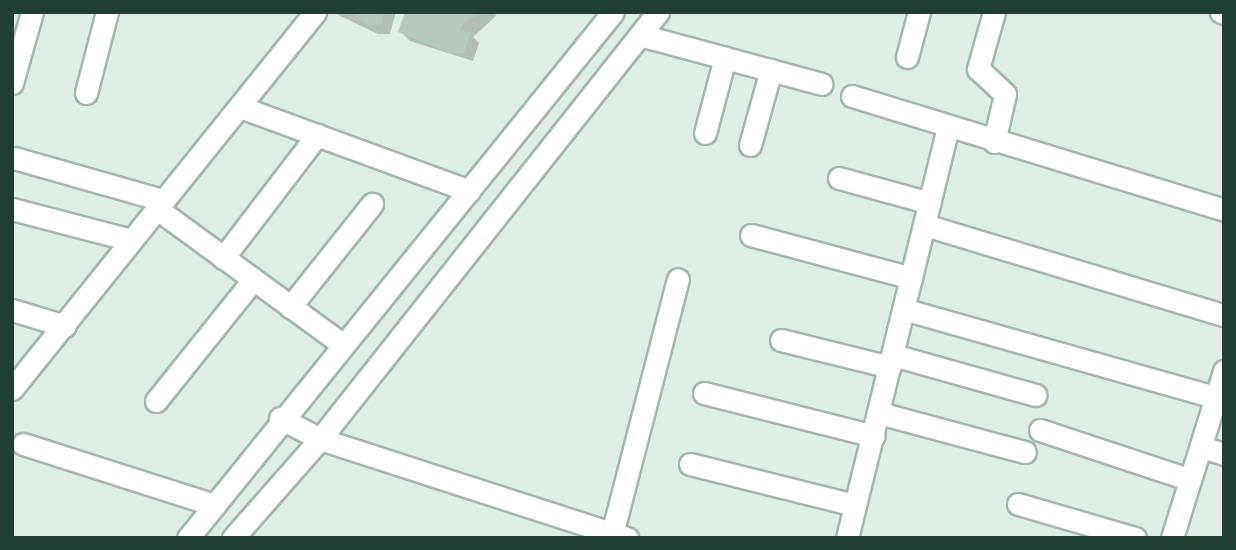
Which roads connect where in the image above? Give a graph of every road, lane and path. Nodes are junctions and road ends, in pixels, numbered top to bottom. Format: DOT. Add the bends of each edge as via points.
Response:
graph roads {
  1 [pos="32,12"];
  2 [pos="107,12"];
  3 [pos="316,12"];
  4 [pos="658,12"];
  5 [pos="919,12"];
  6 [pos="994,12"];
  7 [pos="603,16"];
  8 [pos="640,35"];
  9 [pos="907,57"];
  10 [pos="725,58"];
  11 [pos="771,70"];
  12 [pos="12,83"];
  13 [pos="822,84"];
  14 [pos="86,93"];
  15 [pos="852,96"];
  16 [pos="240,107"];
  17 [pos="948,128"];
  18 [pos="705,133"];
  19 [pos="317,135"];
  20 [pos="994,142"];
  21 [pos="750,145"];
  22 [pos="14,158"];
  23 [pos="839,178"];
  24 [pos="469,191"];
  25 [pos="930,203"];
  26 [pos="159,204"];
  27 [pos="372,204"];
  28 [pos="12,209"];
  29 [pos="1224,210"];
  30 [pos="925,225"];
  31 [pos="751,235"];
  32 [pos="131,240"];
  33 [pos="223,258"];
  34 [pos="911,278"];
  35 [pos="678,279"];
  36 [pos="253,280"];
  37 [pos="290,307"];
  38 [pos="903,309"];
  39 [pos="12,310"];
  40 [pos="1224,316"];
  41 [pos="65,326"];
  42 [pos="781,340"];
  43 [pos="342,344"];
  44 [pos="892,361"];
  45 [pos="1224,371"];
  46 [pos="12,389"];
  47 [pos="704,393"];
  48 [pos="1035,395"];
  49 [pos="1215,397"];
  50 [pos="156,401"];
  51 [pos="879,413"];
  52 [pos="280,418"];
  53 [pos="1040,430"];
  54 [pos="874,436"];
  55 [pos="320,439"];
  56 [pos="23,444"];
  57 [pos="1201,447"];
  58 [pos="1025,452"];
  59 [pos="1224,454"];
  60 [pos="690,464"];
  61 [pos="1188,479"];
  62 [pos="214,505"];
  63 [pos="854,505"];
  64 [pos="1018,505"];
  65 [pos="620,536"];
  66 [pos="188,538"];
  67 [pos="233,538"];
  68 [pos="847,538"];
  69 [pos="1135,538"];
  70 [pos="1172,538"];
  1 -- 12 [label="street"];
  2 -- 14 [label="street"];
  3 -- 16 [label="street"];
  4 -- 8 [label="street"];
  5 -- 9 [label="street"];
  6 -- 20 [label="street" via="978,69 1005,94"];
  7 -- 24 [label="street"];
  8 -- 10 [label="street"];
  8 -- 55 [label="street"];
  10 -- 11 [label="street"];
  10 -- 18 [label="street"];
  11 -- 13 [label="street"];
  11 -- 21 [label="street"];
  15 -- 17 [label="street"];
  16 -- 19 [label="street"];
  16 -- 26 [label="street"];
  17 -- 20 [label="street"];
  17 -- 25 [label="street"];
  19 -- 24 [label="street"];
  19 -- 33 [label="street"];
  20 -- 29 [label="street"];
  22 -- 26 [label="street"];
  23 -- 25 [label="street"];
  24 -- 43 [label="street"];
  25 -- 30 [label="street"];
  26 -- 32 [label="street"];
  26 -- 33 [label="street"];
  27 -- 37 [label="street"];
  28 -- 32 [label="street"];
  30 -- 34 [label="street"];
  30 -- 40 [label="street"];
  31 -- 34 [label="street"];
  32 -- 41 [label="street"];
  33 -- 36 [label="street"];
  34 -- 38 [label="street"];
  35 -- 65 [label="street"];
  36 -- 37 [label="street"];
  36 -- 50 [label="street"];
  37 -- 43 [label="street"];
  38 -- 44 [label="street"];
  38 -- 49 [label="street"];
  39 -- 41 [label="street"];
  41 -- 46 [label="street"];
  42 -- 44 [label="street"];
  43 -- 52 [label="street"];
  44 -- 48 [label="street"];
  44 -- 51 [label="street"];
  45 -- 49 [label="street"];
  47 -- 54 [label="street"];
  49 -- 57 [label="street"];
  51 -- 54 [label="street"];
  51 -- 58 [label="street"];
  52 -- 55 [label="street"];
  52 -- 62 [label="street"];
  53 -- 61 [label="street"];
  54 -- 63 [label="street"];
  55 -- 65 [label="street"];
  55 -- 67 [label="street"];
  56 -- 62 [label="street"];
  57 -- 59 [label="street"];
  57 -- 61 [label="street"];
  60 -- 63 [label="street"];
  61 -- 70 [label="street"];
  62 -- 66 [label="street"];
  63 -- 68 [label="street"];
  64 -- 69 [label="street"];
}
